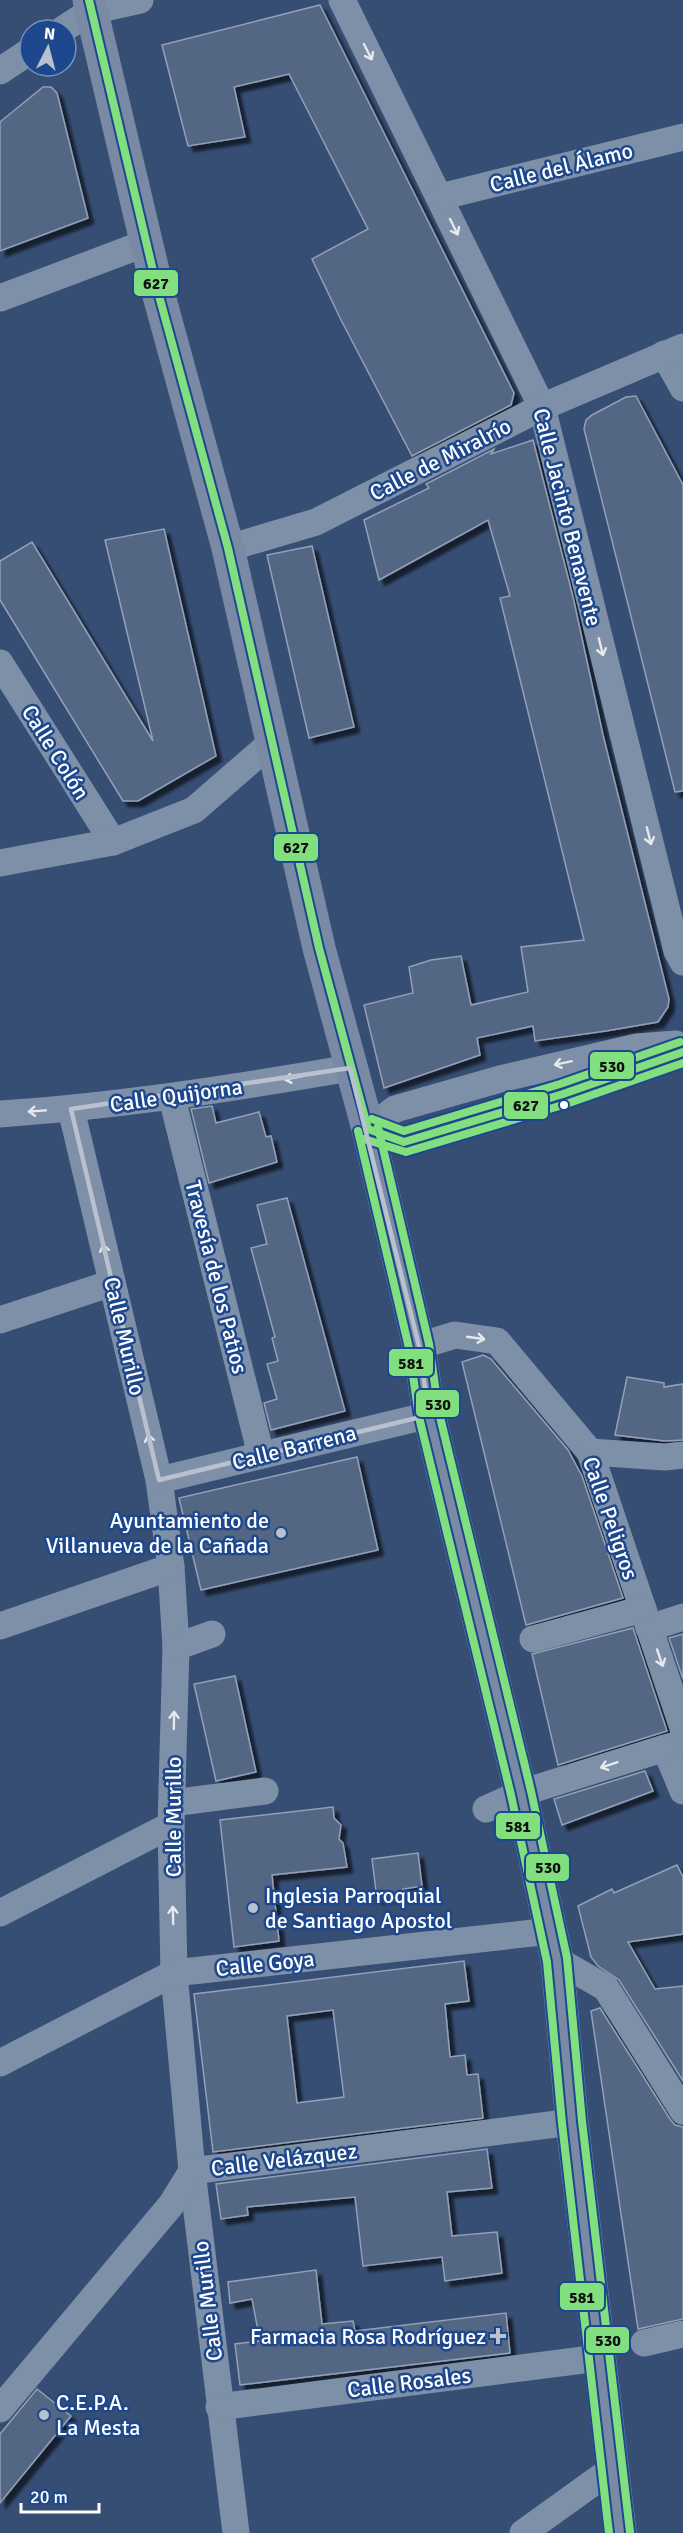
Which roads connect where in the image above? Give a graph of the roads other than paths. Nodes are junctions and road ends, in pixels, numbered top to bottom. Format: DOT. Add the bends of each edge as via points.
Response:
graph roads {
  1 [pos="140,0"];
  2 [pos="342,0"];
  3 [pos="90,5"];
  4 [pos="75,18"];
  5 [pos="18,59"];
  6 [pos="0,71"];
  7 [pos="683,137"];
  8 [pos="440,197"];
  9 [pos="147,243"];
  10 [pos="0,298"];
  11 [pos="674,351"];
  12 [pos="683,388"];
  13 [pos="542,407"];
  14 [pos="228,548"];
  15 [pos="0,663"];
  16 [pos="271,743"];
  17 [pos="113,842"];
  18 [pos="0,863"];
  19 [pos="681,954"];
  20 [pos="683,1044"];
  21 [pos="683,1052"];
  22 [pos="350,1068"];
  23 [pos="172,1098"];
  24 [pos="71,1109"];
  25 [pos="0,1114"];
  26 [pos="368,1130"];
  27 [pos="112,1283"];
  28 [pos="0,1320"];
  29 [pos="419,1346"];
  30 [pos="429,1414"];
  31 [pos="590,1452"];
  32 [pos="261,1455"];
  33 [pos="683,1455"];
  34 [pos="159,1480"];
  35 [pos="171,1567"];
  36 [pos="683,1617"];
  37 [pos="646,1619"];
  38 [pos="0,1626"];
  39 [pos="212,1634"];
  40 [pos="533,1639"];
  41 [pos="176,1647"];
  42 [pos="683,1728"];
  43 [pos="674,1745"];
  44 [pos="682,1784"];
  45 [pos="265,1791"];
  46 [pos="521,1793"];
  47 [pos="486,1809"];
  48 [pos="171,1814"];
  49 [pos="0,1913"];
  50 [pos="554,1946"];
  51 [pos="174,1973"];
  52 [pos="0,2063"];
  53 [pos="683,2111"];
  54 [pos="572,2122"];
  55 [pos="192,2171"];
  56 [pos="683,2334"];
  57 [pos="644,2343"];
  58 [pos="599,2358"];
  59 [pos="219,2407"];
  60 [pos="0,2409"];
  61 [pos="612,2469"];
  62 [pos="229,2533"];
  63 [pos="236,2533"];
  64 [pos="524,2533"];
  65 [pos="620,2533"];
  1 -- 3 [label="street"];
  2 -- 8 [label="street, Calle Jacinto Benavente, one-way"];
  3 -- 4 [label="street"];
  3 -- 9 [label="street"];
  5 -- 6 [label="street"];
  7 -- 8 [label="street, Calle del Álamo"];
  8 -- 13 [label="street, Calle Jacinto Benavente, one-way"];
  9 -- 10 [label="street"];
  9 -- 14 [label="street"];
  11 -- 12 [label="street"];
  11 -- 13 [label="street, Calle de Miralrío"];
  13 -- 14 [label="street, Calle de Miralrío" via="316,522"];
  13 -- 19 [label="street, Calle Jacinto Benavente, one-way"];
  14 -- 16 [label="street"];
  15 -- 17 [label="street, Calle Colón"];
  16 -- 17 [label="street" via="194,810"];
  16 -- 22 [label="street"];
  17 -- 18 [label="street"];
  20 -- 26 [label="street, one-way" via="637,1047 490,1082 395,1109"];
  21 -- 26 [label="street" via="563,1094 404,1142"];
  22 -- 23 [label="street, Calle Quijorna, one-way"];
  22 -- 26 [label="street"];
  23 -- 24 [label="street, Calle Quijorna"];
  23 -- 32 [label="street, Travesía de los Patios"];
  24 -- 25 [label="street, Calle Quijorna, one-way"];
  27 -- 24 [label="street, Calle Murillo, one-way"];
  26 -- 29 [label="street"];
  27 -- 28 [label="street"];
  34 -- 27 [label="street, Calle Murillo, one-way"];
  29 -- 30 [label="street"];
  29 -- 31 [label="street, Calle Peligros, one-way" via="455,1335 497,1341"];
  30 -- 32 [label="street, Calle Barrena"];
  30 -- 46 [label="street"];
  31 -- 33 [label="street"];
  31 -- 37 [label="street, Calle Peligros"];
  32 -- 34 [label="street, Calle Barrena"];
  34 -- 35 [label="street, Calle Murillo"];
  35 -- 38 [label="street"];
  35 -- 41 [label="street, Calle Murillo"];
  36 -- 37 [label="street"];
  37 -- 40 [label="street"];
  37 -- 42 [label="street, Calle Peligros, one-way"];
  39 -- 41 [label="street"];
  48 -- 41 [label="street, Calle Murillo, one-way"];
  43 -- 44 [label="street"];
  43 -- 46 [label="street, one-way"];
  45 -- 48 [label="street"];
  46 -- 47 [label="street"];
  46 -- 50 [label="street"];
  48 -- 49 [label="street"];
  51 -- 48 [label="street, Calle Murillo, one-way"];
  50 -- 51 [label="street, Calle Goya"];
  50 -- 53 [label="street" via="606,1988"];
  50 -- 54 [label="street"];
  51 -- 52 [label="street, Calle Goya"];
  51 -- 55 [label="street, Calle Murillo"];
  54 -- 55 [label="street, Calle Velázquez"];
  54 -- 58 [label="street"];
  55 -- 59 [label="street, Calle Murillo"];
  55 -- 60 [label="street, Calle Velázquez" via="171,2205"];
  56 -- 57 [label="street"];
  58 -- 59 [label="street, Calle Rosales"];
  58 -- 61 [label="street"];
  59 -- 63 [label="street, Calle Murillo"];
  61 -- 64 [label="street"];
  61 -- 65 [label="street"];
  62 -- 63 [label="street"];
}
